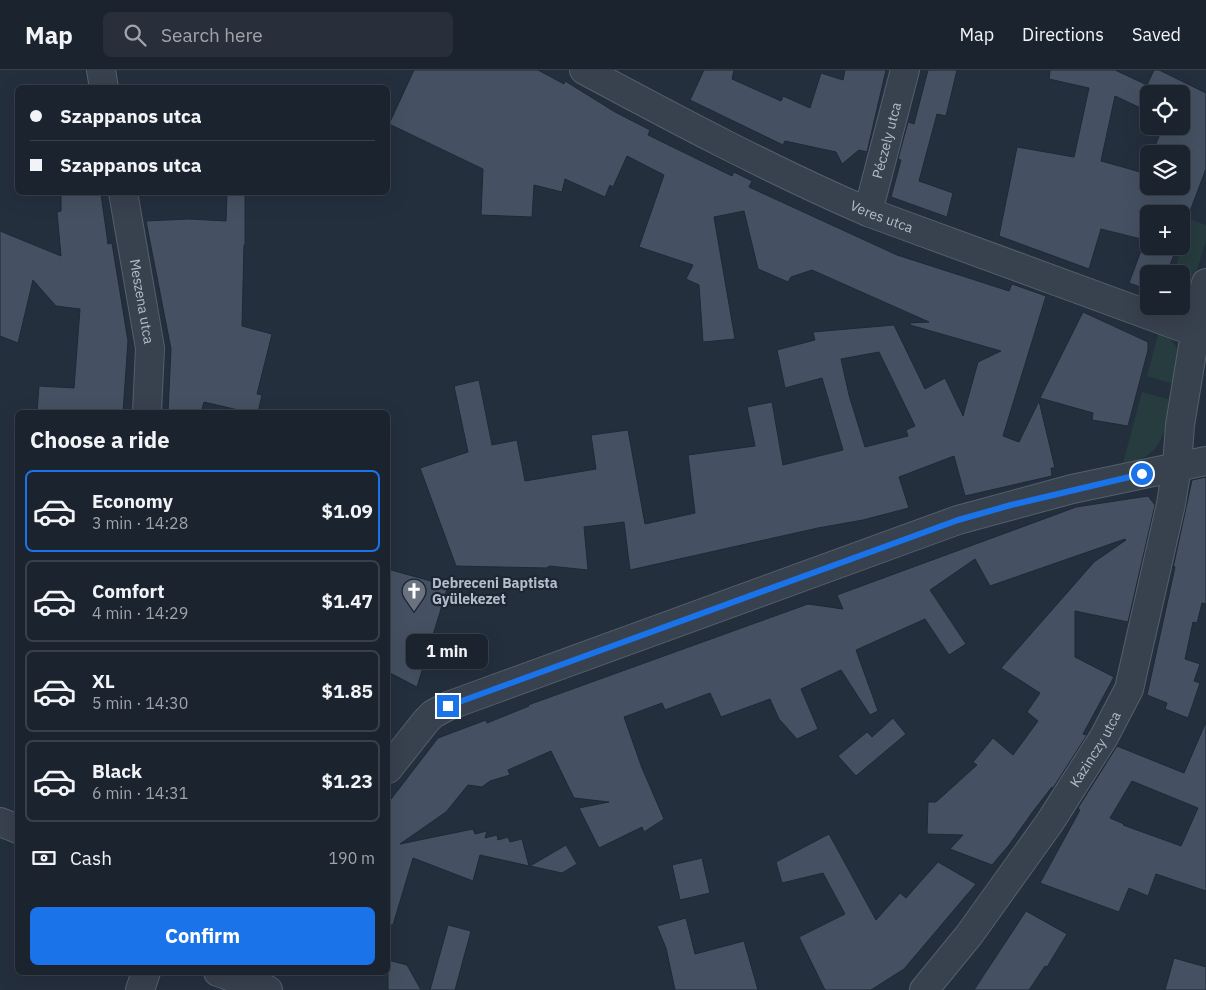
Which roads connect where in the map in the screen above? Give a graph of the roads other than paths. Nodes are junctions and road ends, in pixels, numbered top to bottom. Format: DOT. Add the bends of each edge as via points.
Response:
graph roads {
  1 [pos="101,70"];
  2 [pos="584,70"];
  3 [pos="905,70"];
  4 [pos="104,85"];
  5 [pos="124,195"];
  6 [pos="868,212"];
  7 [pos="1206,283"];
  8 [pos="1195,332"];
  9 [pos="147,410"];
  10 [pos="1206,461"];
  11 [pos="1177,466"];
  12 [pos="390,766"];
  13 [pos="0,822"];
  14 [pos="15,828"];
  15 [pos="145,975"];
  16 [pos="227,975"];
  17 [pos="140,990"];
  18 [pos="268,990"];
  19 [pos="924,990"];
  1 -- 4 [label="street"];
  2 -- 6 [label="street, Veres utca" via="678,121"];
  3 -- 6 [label="street, Péczely utca"];
  5 -- 9 [label="street, Meszena utca" via="150,348"];
  6 -- 8 [label="street, Veres utca"];
  7 -- 8 [label="street, Kazinczy utca"];
  8 -- 11 [label="street, Kazinczy utca"];
  10 -- 11 [label="street"];
  11 -- 12 [label="street" via="1072,489 958,520 448,706 426,721"];
  11 -- 19 [label="street, Kazinczy utca" via="1129,689 1079,779 1040,837 969,935"];
  13 -- 14 [label="street"];
  15 -- 17 [label="street"];
  16 -- 18 [label="street"];
}
